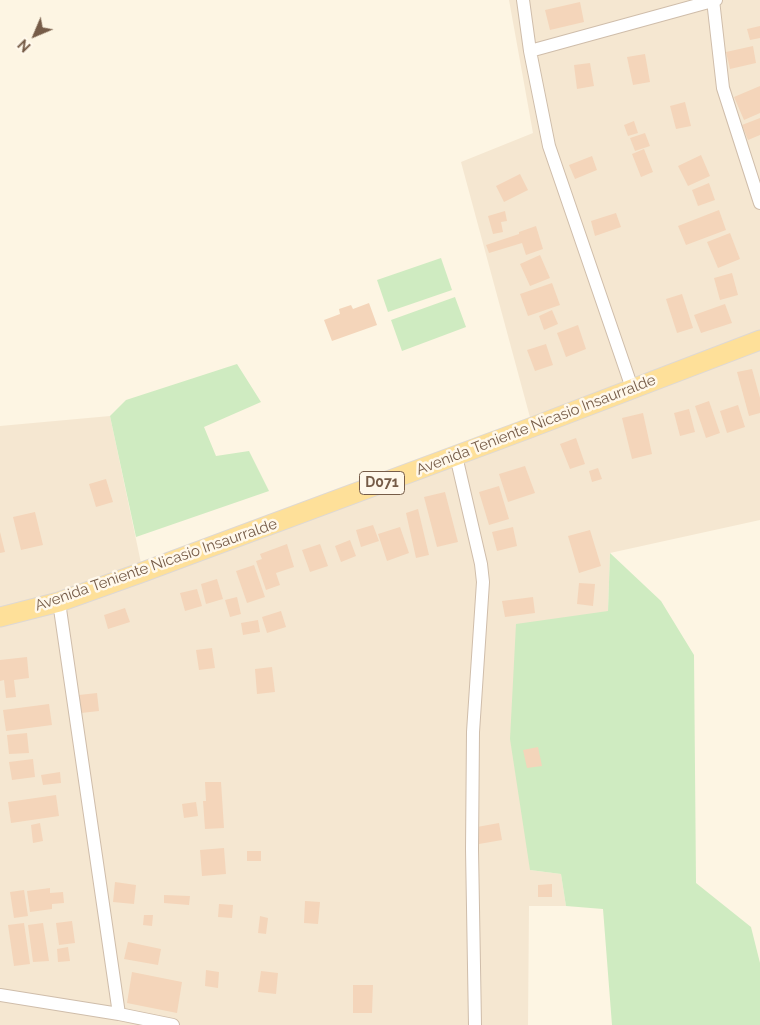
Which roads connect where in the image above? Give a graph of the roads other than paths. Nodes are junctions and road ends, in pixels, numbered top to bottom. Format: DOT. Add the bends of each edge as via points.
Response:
graph roads {
  1 [pos="523,0"];
  2 [pos="714,0"];
  3 [pos="530,51"];
  4 [pos="760,203"];
  5 [pos="760,340"];
  6 [pos="632,388"];
  7 [pos="456,456"];
  8 [pos="59,602"];
  9 [pos="0,617"];
  10 [pos="0,995"];
  11 [pos="119,1014"];
  12 [pos="173,1025"];
  13 [pos="476,1025"];
  1 -- 3 [label="street"];
  2 -- 3 [label="street"];
  2 -- 4 [label="street" via="723,88"];
  3 -- 6 [label="street" via="549,146"];
  5 -- 6 [label="main road, Avenida Teniente Nicasio Insaurralde / D071"];
  6 -- 7 [label="main road, Avenida Teniente Nicasio Insaurralde / D071"];
  7 -- 8 [label="main road, Avenida Teniente Nicasio Insaurralde / D071"];
  7 -- 13 [label="street" via="483,582 473,732"];
  8 -- 9 [label="main road, Avenida Teniente Nicasio Insaurralde / D071"];
  8 -- 11 [label="street"];
  10 -- 11 [label="street"];
  11 -- 12 [label="street"];
}
